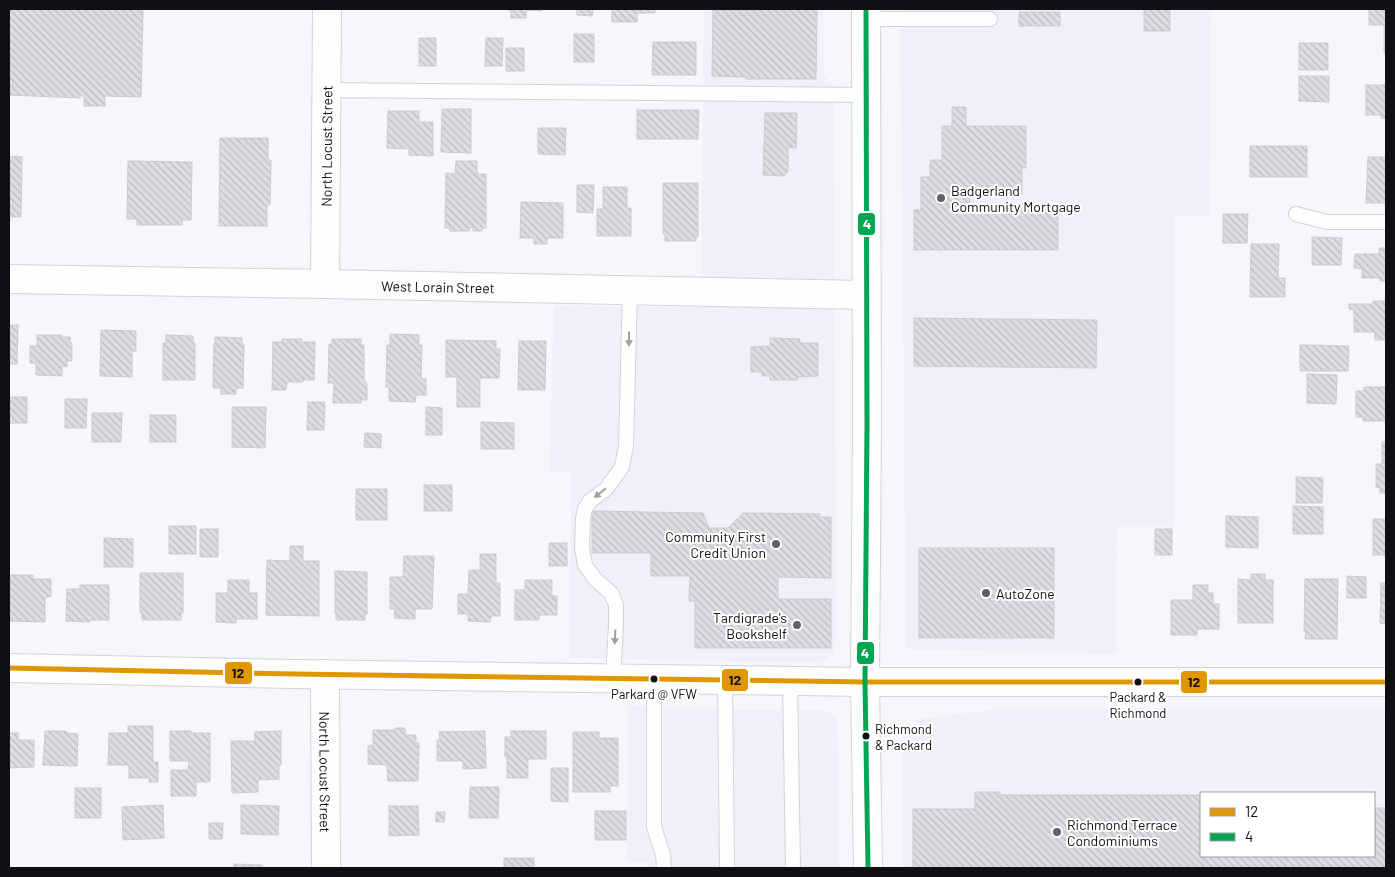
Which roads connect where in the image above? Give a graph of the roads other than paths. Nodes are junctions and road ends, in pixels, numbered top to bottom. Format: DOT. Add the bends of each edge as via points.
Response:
graph roads {
  1 [pos="327,9"];
  2 [pos="866,14"];
  3 [pos="990,19"];
  4 [pos="326,90"];
  5 [pos="866,95"];
  6 [pos="1296,214"];
  7 [pos="1386,222"];
  8 [pos="9,279"];
  9 [pos="325,284"];
  10 [pos="630,290"];
  11 [pos="866,295"];
  12 [pos="9,668"];
  13 [pos="325,674"];
  14 [pos="613,678"];
  15 [pos="654,678"];
  16 [pos="725,680"];
  17 [pos="790,680"];
  18 [pos="865,682"];
  19 [pos="1386,682"];
  20 [pos="326,868"];
  21 [pos="664,868"];
  22 [pos="726,868"];
  23 [pos="793,868"];
  24 [pos="868,868"];
  1 -- 4 [label="street, North Locust Street"];
  2 -- 3 [label="lane"];
  2 -- 5 [label="street"];
  4 -- 5 [label="lane"];
  4 -- 9 [label="street, North Locust Street"];
  5 -- 11 [label="street"];
  6 -- 7 [label="lane" via="1327,222"];
  8 -- 9 [label="street, West Lorain Street"];
  9 -- 10 [label="street, West Lorain Street"];
  10 -- 11 [label="street, West Lorain Street"];
  10 -- 14 [label="lane, one-way" via="627,426 622,468 606,489 590,501 583,518 585,565 595,580 611,593 616,605"];
  11 -- 18 [label="street"];
  12 -- 13 [label="street"];
  13 -- 14 [label="street"];
  13 -- 20 [label="street, North Locust Street"];
  14 -- 15 [label="street"];
  15 -- 16 [label="street"];
  15 -- 21 [label="lane" via="654,827"];
  16 -- 17 [label="street"];
  16 -- 22 [label="lane"];
  17 -- 18 [label="street"];
  17 -- 23 [label="lane"];
  18 -- 19 [label="street"];
  18 -- 24 [label="street"];
}
